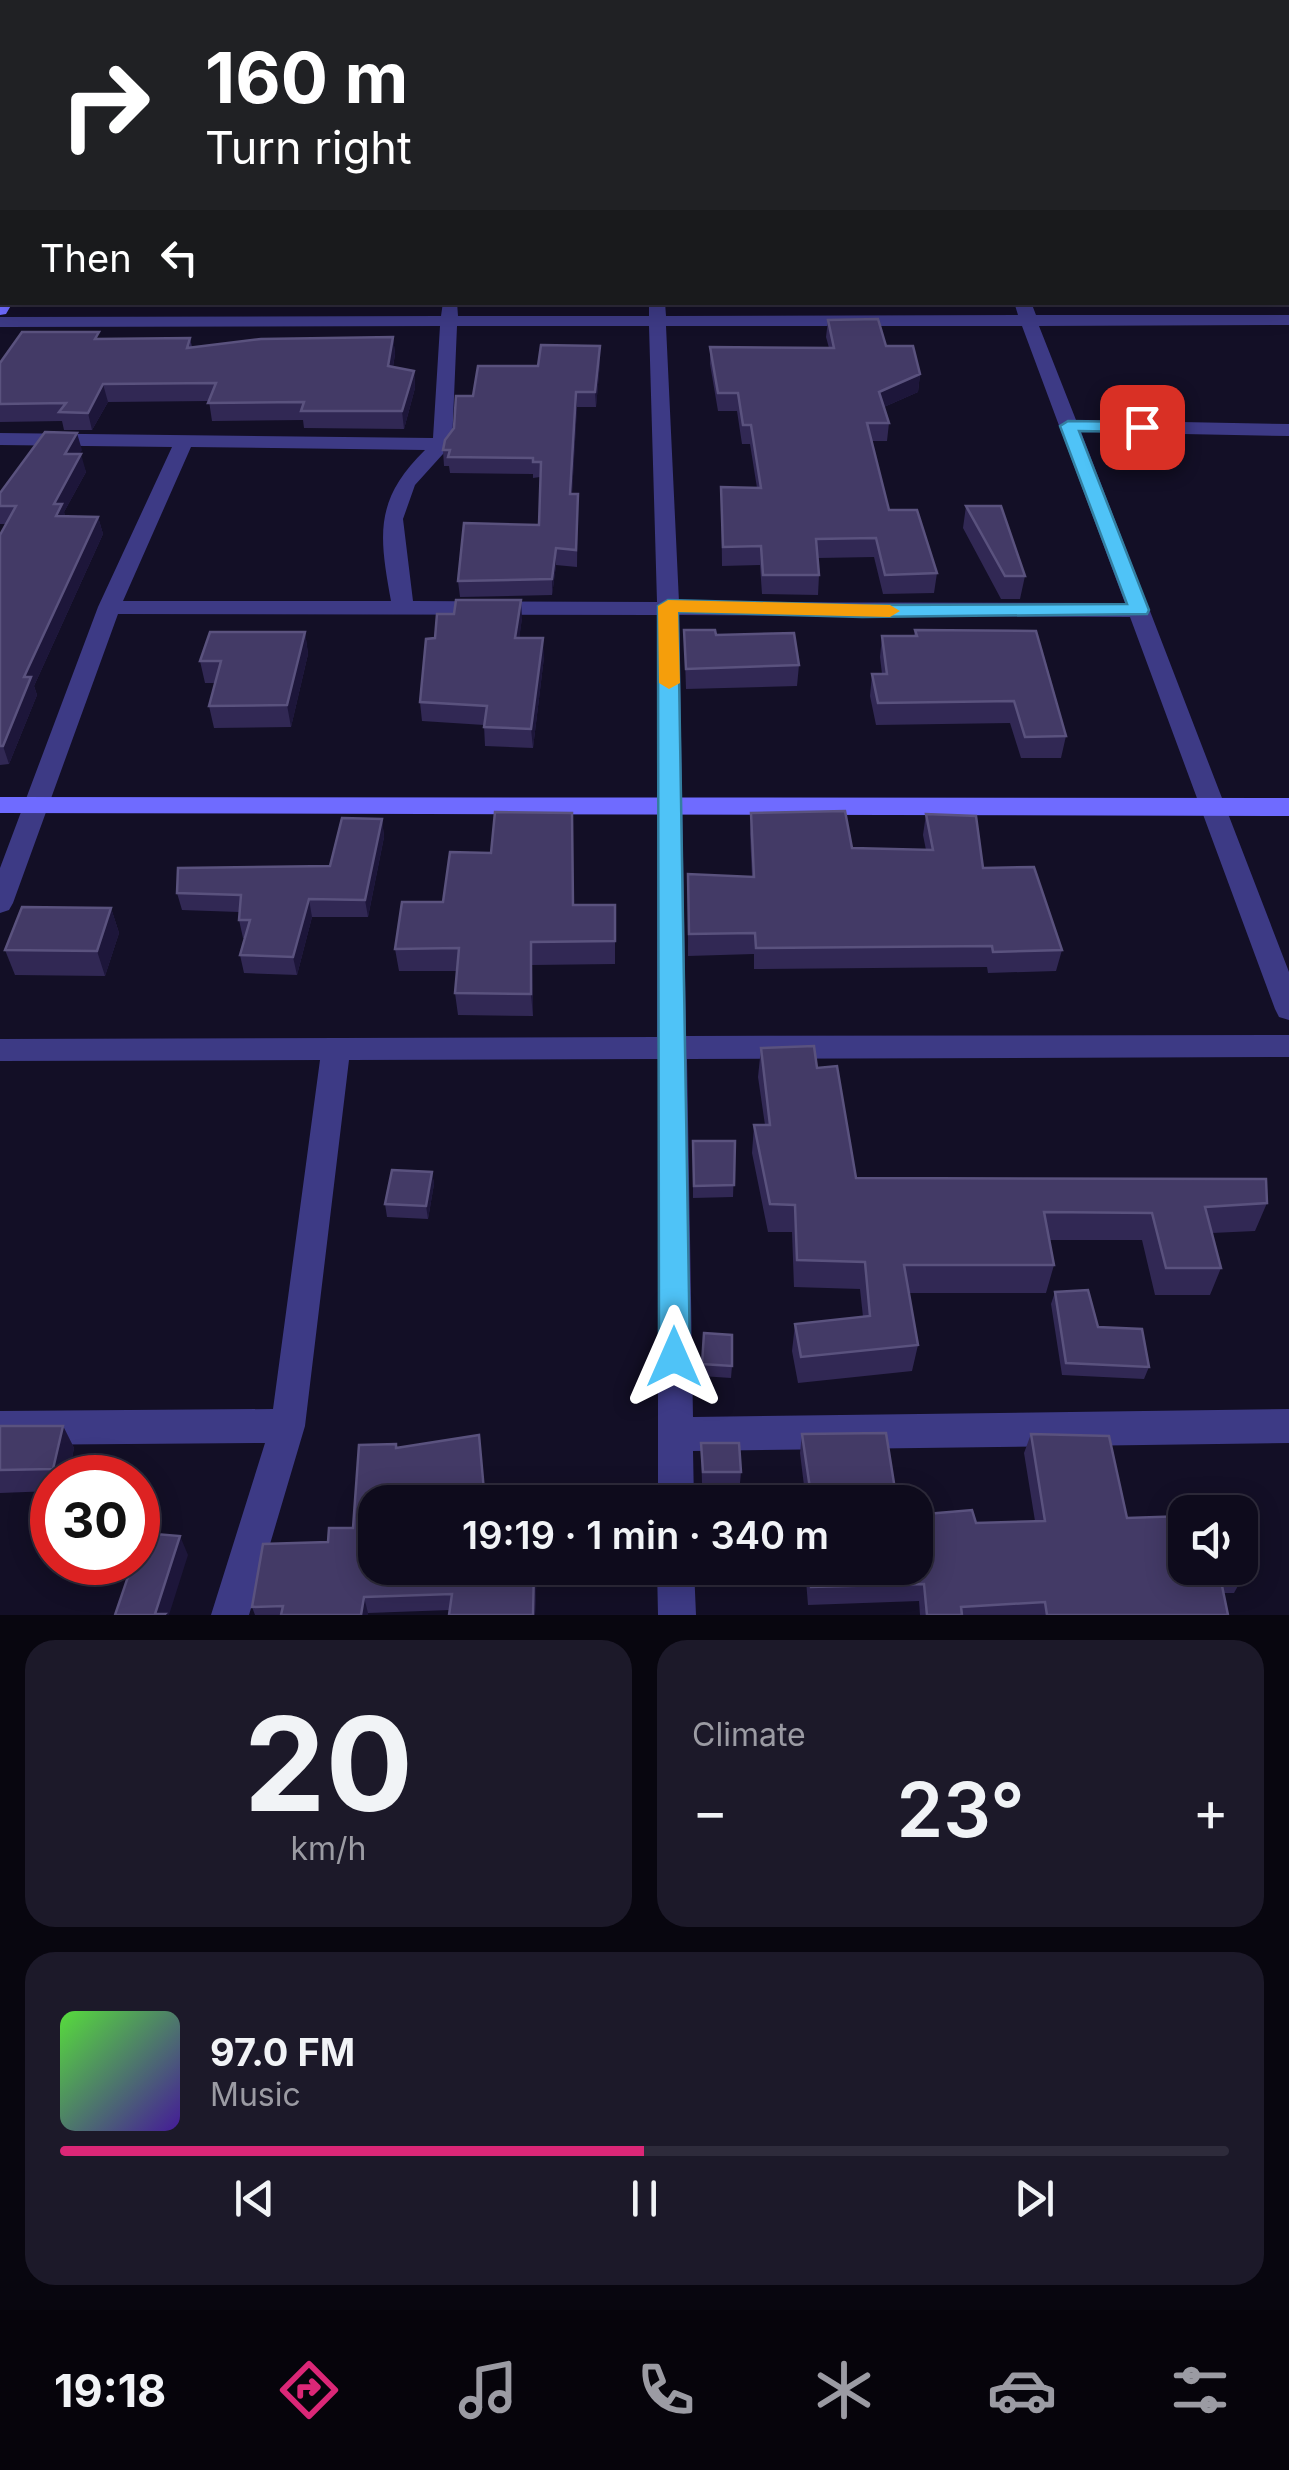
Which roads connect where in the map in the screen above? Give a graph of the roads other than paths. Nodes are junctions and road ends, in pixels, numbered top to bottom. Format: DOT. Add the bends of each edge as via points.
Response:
graph roads {
  1 [pos="1228,305"];
  2 [pos="449,311"];
  3 [pos="657,311"];
  4 [pos="1025,312"];
  5 [pos="1236,320"];
  6 [pos="1289,320"];
  7 [pos="0,322"];
  8 [pos="1068,426"];
  9 [pos="1289,430"];
  10 [pos="0,439"];
  11 [pos="183,444"];
  12 [pos="442,444"];
  13 [pos="668,606"];
  14 [pos="110,607"];
  15 [pos="404,610"];
  16 [pos="1140,610"];
  17 [pos="0,805"];
  18 [pos="35,805"];
  19 [pos="670,807"];
  20 [pos="1289,807"];
  21 [pos="1213,808"];
  22 [pos="0,903"];
  23 [pos="1289,1009"];
  24 [pos="1289,1046"];
  25 [pos="671,1048"];
  26 [pos="336,1049"];
  27 [pos="0,1050"];
  28 [pos="288,1426"];
  29 [pos="1289,1426"];
  30 [pos="0,1428"];
  31 [pos="675,1434"];
  32 [pos="676,1485"];
  33 [pos="676,1585"];
  34 [pos="230,1615"];
  35 [pos="677,1615"];
  1 -- 5 [label="street"];
  2 -- 3 [label="street"];
  2 -- 7 [label="street"];
  2 -- 12 [label="street"];
  3 -- 4 [label="street"];
  3 -- 13 [label="street"];
  4 -- 5 [label="street"];
  4 -- 8 [label="street"];
  5 -- 6 [label="street"];
  8 -- 9 [label="street"];
  8 -- 16 [label="street"];
  10 -- 11 [label="street"];
  11 -- 12 [label="street"];
  11 -- 14 [label="street"];
  12 -- 15 [label="street" via="409,474 389,528"];
  13 -- 15 [label="street"];
  13 -- 16 [label="street"];
  13 -- 19 [label="street"];
  14 -- 15 [label="street"];
  14 -- 18 [label="street"];
  16 -- 21 [label="street"];
  17 -- 18 [label="street"];
  18 -- 19 [label="street"];
  18 -- 22 [label="street"];
  19 -- 21 [label="street"];
  19 -- 25 [label="street"];
  20 -- 21 [label="street"];
  21 -- 23 [label="street"];
  24 -- 25 [label="street"];
  25 -- 26 [label="street"];
  25 -- 31 [label="street"];
  26 -- 27 [label="street"];
  26 -- 28 [label="street"];
  28 -- 30 [label="street"];
  28 -- 34 [label="street"];
  29 -- 31 [label="street"];
  31 -- 32 [label="street"];
  33 -- 35 [label="street"];
}
